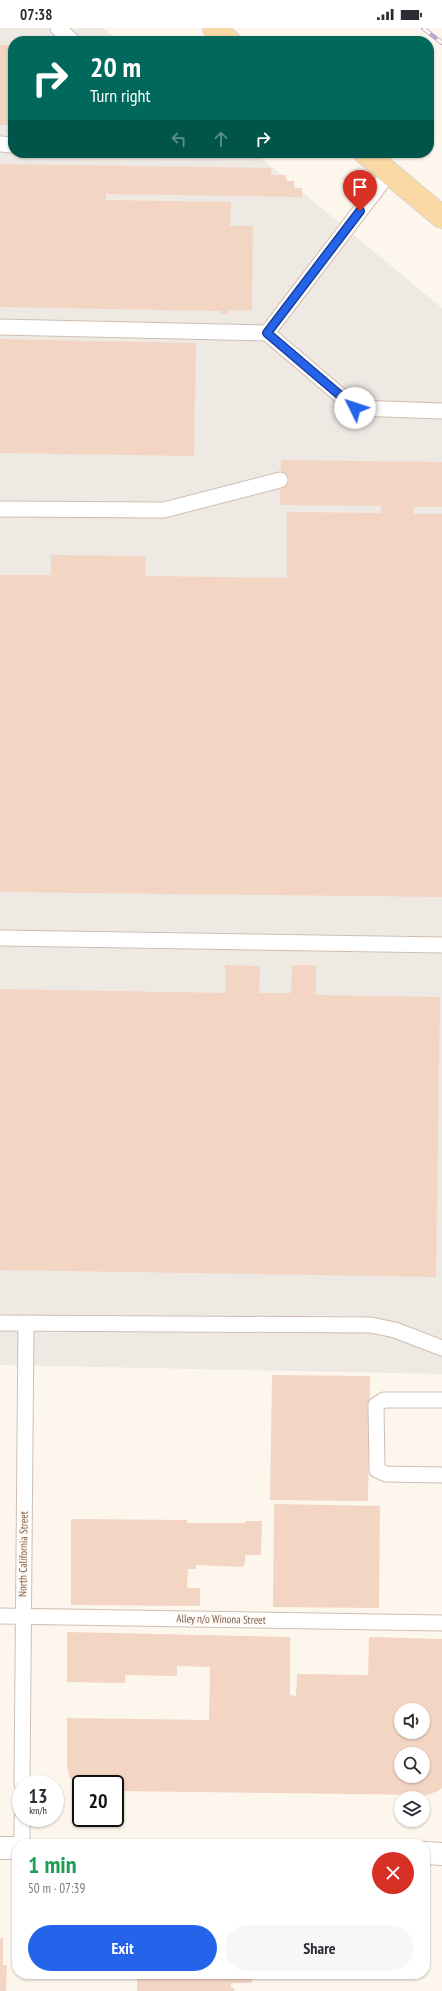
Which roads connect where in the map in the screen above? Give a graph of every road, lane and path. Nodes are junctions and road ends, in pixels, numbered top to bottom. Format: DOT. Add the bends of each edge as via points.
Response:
graph roads {
  1 [pos="58,28"];
  2 [pos="214,28"];
  3 [pos="67,36"];
  4 [pos="223,36"];
  5 [pos="371,158"];
  6 [pos="389,173"];
  7 [pos="442,217"];
  8 [pos="0,327"];
  9 [pos="267,333"];
  10 [pos="442,411"];
  11 [pos="280,480"];
  12 [pos="0,509"];
  13 [pos="0,938"];
  14 [pos="442,945"];
  15 [pos="0,1323"];
  16 [pos="26,1323"];
  17 [pos="442,1348"];
  18 [pos="442,1400"];
  19 [pos="442,1475"];
  20 [pos="0,1616"];
  21 [pos="23,1616"];
  22 [pos="442,1623"];
  23 [pos="22,1775"];
  24 [pos="22,1827"];
  25 [pos="22,1839"];
  26 [pos="0,1848"];
  27 [pos="12,1848"];
  28 [pos="430,1853"];
  29 [pos="442,1854"];
  1 -- 3 [label="lane"];
  2 -- 4 [label="main road"];
  5 -- 6 [label="main road"];
  6 -- 7 [label="main road"];
  6 -- 9 [label="lane"];
  8 -- 9 [label="lane"];
  9 -- 10 [label="lane" via="355,408"];
  11 -- 12 [label="lane" via="164,510"];
  13 -- 14 [label="lane"];
  15 -- 16 [label="lane"];
  16 -- 17 [label="lane" via="371,1325 395,1330"];
  16 -- 21 [label="lane, North California Street"];
  18 -- 19 [label="lane" via="384,1400 376,1406 377,1470 386,1474"];
  20 -- 21 [label="lane, Alley n/o Winona Street"];
  21 -- 22 [label="lane, Alley n/o Winona Street"];
  21 -- 23 [label="lane, North California Street"];
  24 -- 25 [label="lane"];
  26 -- 27 [label="street"];
  28 -- 29 [label="street"];
}
